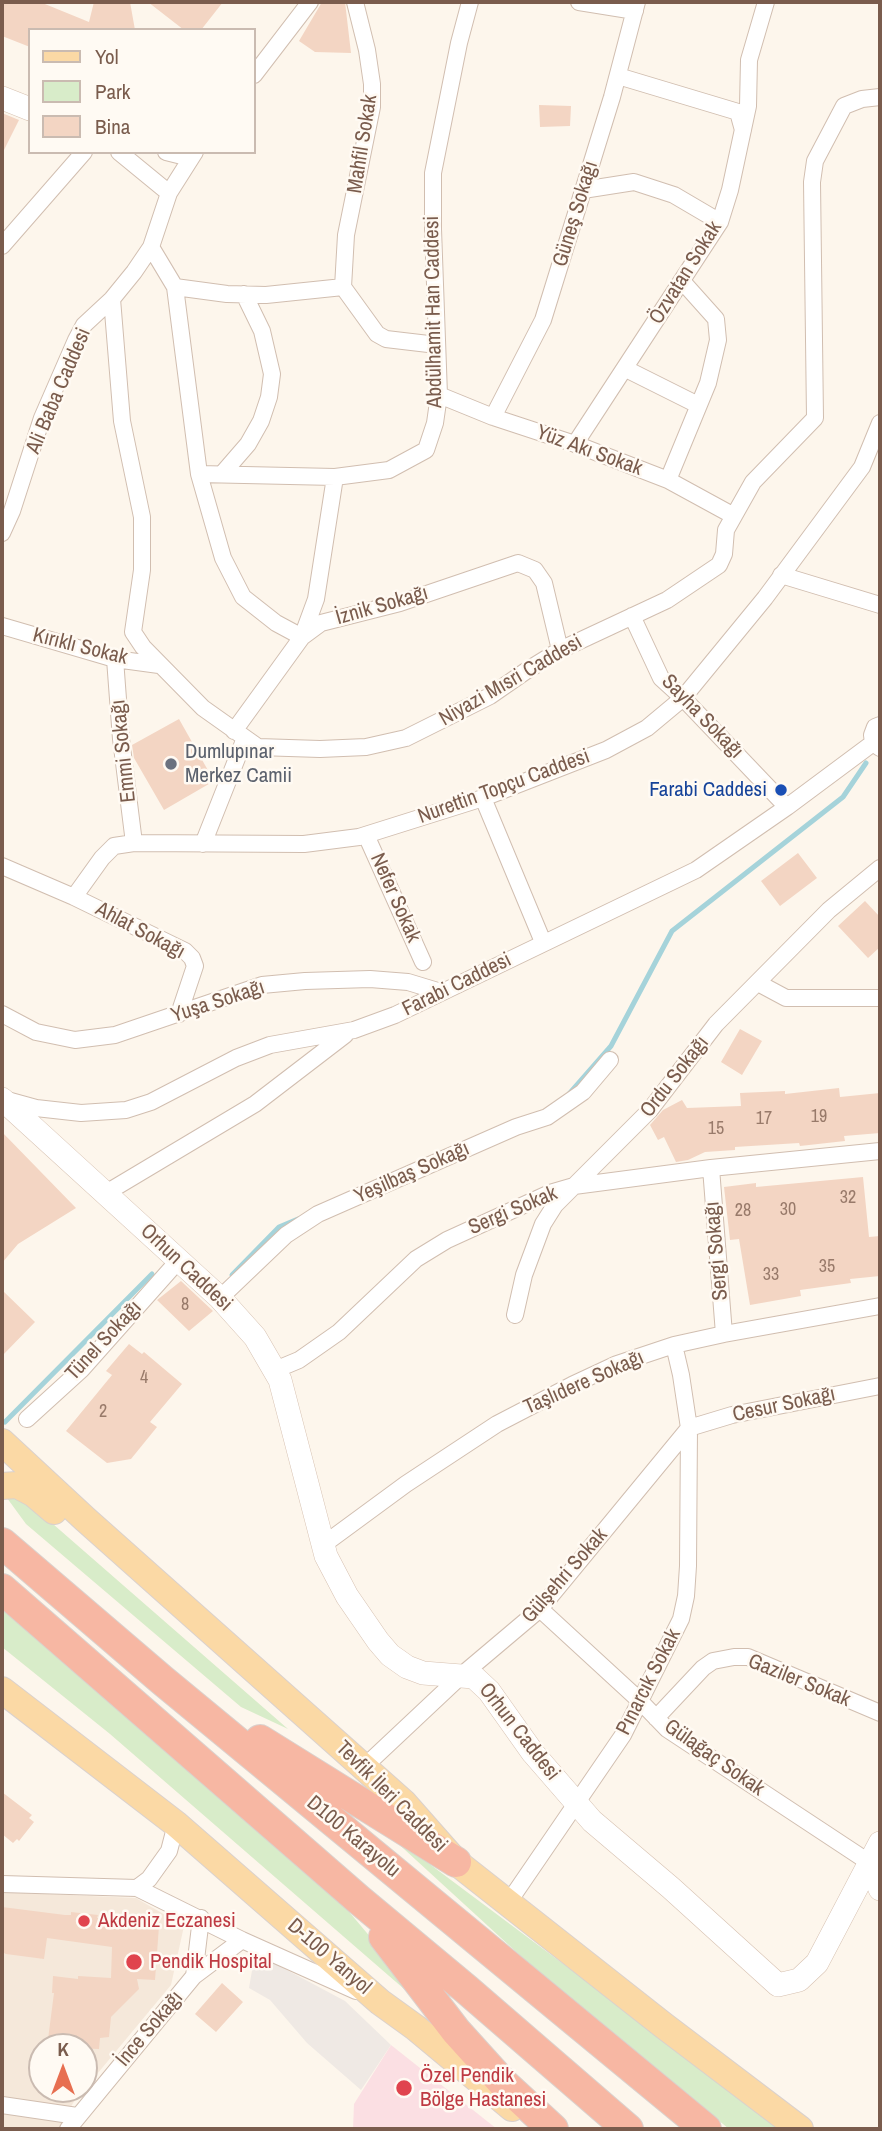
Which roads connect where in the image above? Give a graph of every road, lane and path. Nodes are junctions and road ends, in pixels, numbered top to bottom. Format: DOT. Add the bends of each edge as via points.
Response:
graph roads {
  1 [pos="310,2"];
  2 [pos="355,2"];
  3 [pos="470,2"];
  4 [pos="579,2"];
  5 [pos="766,2"];
  6 [pos="636,6"];
  7 [pos="256,72"];
  8 [pos="618,76"];
  9 [pos="880,97"];
  10 [pos="2,98"];
  11 [pos="880,104"];
  12 [pos="28,108"];
  13 [pos="743,131"];
  14 [pos="83,154"];
  15 [pos="121,154"];
  16 [pos="193,155"];
  17 [pos="583,190"];
  18 [pos="169,193"];
  19 [pos="720,222"];
  20 [pos="2,246"];
  21 [pos="150,247"];
  22 [pos="682,281"];
  23 [pos="175,287"];
  24 [pos="343,287"];
  25 [pos="244,294"];
  26 [pos="112,299"];
  27 [pos="437,345"];
  28 [pos="626,369"];
  29 [pos="439,395"];
  30 [pos="698,405"];
  31 [pos="493,417"];
  32 [pos="880,423"];
  33 [pos="575,444"];
  34 [pos="199,474"];
  35 [pos="222,474"];
  36 [pos="335,477"];
  37 [pos="668,480"];
  38 [pos="734,516"];
  39 [pos="2,533"];
  40 [pos="780,575"];
  41 [pos="880,605"];
  42 [pos="632,616"];
  43 [pos="2,626"];
  44 [pos="302,637"];
  45 [pos="560,650"];
  46 [pos="115,659"];
  47 [pos="159,665"];
  48 [pos="683,698"];
  49 [pos="880,725"];
  50 [pos="239,734"];
  51 [pos="877,745"];
  52 [pos="483,798"];
  53 [pos="788,807"];
  54 [pos="366,835"];
  55 [pos="134,843"];
  56 [pos="203,844"];
  57 [pos="2,866"];
  58 [pos="880,868"];
  59 [pos="74,897"];
  60 [pos="543,942"];
  61 [pos="423,962"];
  62 [pos="758,983"];
  63 [pos="440,992"];
  64 [pos="880,998"];
  65 [pos="2,1014"];
  66 [pos="179,1014"];
  67 [pos="354,1030"];
  68 [pos="610,1059"];
  69 [pos="2,1099"];
  70 [pos="880,1152"];
  71 [pos="711,1168"];
  72 [pos="574,1186"];
  73 [pos="106,1193"];
  74 [pos="178,1261"];
  75 [pos="220,1298"];
  76 [pos="880,1306"];
  77 [pos="515,1315"];
  78 [pos="724,1334"];
  79 [pos="674,1345"];
  80 [pos="275,1370"];
  81 [pos="880,1386"];
  82 [pos="27,1419"];
  83 [pos="689,1428"];
  84 [pos="2,1442"];
  85 [pos="2,1486"];
  86 [pos="2,1543"];
  87 [pos="323,1545"];
  88 [pos="2,1590"];
  89 [pos="540,1609"];
  90 [pos="463,1674"];
  91 [pos="162,1680"];
  92 [pos="2,1690"];
  93 [pos="639,1700"];
  94 [pos="2,1705"];
  95 [pos="880,1713"];
  96 [pos="656,1718"];
  97 [pos="364,1766"];
  98 [pos="122,1782"];
  99 [pos="576,1803"];
  100 [pos="176,1824"];
  101 [pos="875,1853"];
  102 [pos="456,1862"];
  103 [pos="2,1884"];
  104 [pos="136,1888"];
  105 [pos="880,1889"];
  106 [pos="358,1899"];
  107 [pos="508,1903"];
  108 [pos="201,1918"];
  109 [pos="242,1940"];
  110 [pos="194,1976"];
  111 [pos="380,2002"];
  112 [pos="2,2105"];
  113 [pos="72,2123"];
  114 [pos="538,2129"];
  115 [pos="553,2129"];
  116 [pos="628,2129"];
  117 [pos="706,2129"];
  118 [pos="800,2129"];
  1 -- 7 [label="street"];
  2 -- 24 [label="street, Mahfil Sokak" via="367,50 372,107 346,235"];
  3 -- 27 [label="street, Abdülhamit Han Caddesi" via="433,173"];
  4 -- 6 [label="street"];
  5 -- 13 [label="street, Özvatan Sokak" via="749,60"];
  6 -- 8 [label="street, Güneş Sokağı"];
  8 -- 13 [label="street" via="738,112"];
  8 -- 17 [label="street, Güneş Sokağı"];
  9 -- 11 [label="street"];
  9 -- 38 [label="street, Niyazi Mısri Caddesi" via="845,106 815,161 815,418 753,482"];
  10 -- 12 [label="street"];
  13 -- 19 [label="street, Özvatan Sokak"];
  14 -- 20 [label="street"];
  15 -- 18 [label="street"];
  16 -- 18 [label="street, Ali Baba Caddesi"];
  17 -- 19 [label="street" via="634,182 674,195"];
  17 -- 31 [label="street, Güneş Sokağı" via="543,320"];
  18 -- 21 [label="street, Ali Baba Caddesi"];
  19 -- 22 [label="street, Özvatan Sokak"];
  21 -- 23 [label="street"];
  21 -- 26 [label="street, Ali Baba Caddesi"];
  22 -- 28 [label="street, Özvatan Sokak"];
  22 -- 30 [label="street" via="716,319 719,340"];
  23 -- 25 [label="street"];
  23 -- 34 [label="street"];
  24 -- 25 [label="street"];
  24 -- 27 [label="street" via="377,334"];
  25 -- 35 [label="street" via="262,331 272,374 261,421"];
  26 -- 39 [label="street, Ali Baba Caddesi" via="84,325 76,340 42,418"];
  26 -- 47 [label="street, Niyazi Mısri Caddesi" via="122,421 142,517 142,570 133,632"];
  27 -- 29 [label="street, Abdülhamit Han Caddesi"];
  28 -- 30 [label="street"];
  28 -- 33 [label="street, Özvatan Sokak"];
  29 -- 31 [label="street, Yüz Akı Sokak"];
  29 -- 36 [label="street, Abdülhamit Han Caddesi" via="426,450 390,470"];
  30 -- 37 [label="street"];
  31 -- 33 [label="street, Yüz Akı Sokak"];
  32 -- 40 [label="street, Nurettin Topçu Caddesi" via="862,467"];
  33 -- 37 [label="street, Yüz Akı Sokak"];
  34 -- 35 [label="street, Abdülhamit Han Caddesi"];
  34 -- 44 [label="street" via="223,558 243,597"];
  35 -- 36 [label="street, Abdülhamit Han Caddesi"];
  36 -- 44 [label="street" via="316,599"];
  37 -- 38 [label="street, Yüz Akı Sokak"];
  38 -- 42 [label="street, Niyazi Mısri Caddesi" via="726,530 719,565 667,600"];
  40 -- 41 [label="street"];
  40 -- 48 [label="street, Nurettin Topçu Caddesi"];
  42 -- 45 [label="street, Niyazi Mısri Caddesi"];
  42 -- 48 [label="street, Sayha Sokağı" via="661,678"];
  43 -- 46 [label="street, Kırıklı Sokak"];
  44 -- 45 [label="street, İznik Sokağı" via="321,623 400,603 519,563 535,570 544,583"];
  44 -- 50 [label="street"];
  45 -- 50 [label="street, Niyazi Mısri Caddesi" via="490,696 406,738 366,747 320,749 258,747"];
  46 -- 47 [label="street, Kırıklı Sokak"];
  46 -- 55 [label="street, Emmi Sokağı"];
  47 -- 50 [label="street, Niyazi Mısri Caddesi" via="203,708"];
  48 -- 52 [label="street, Nurettin Topçu Caddesi" via="646,728 606,750"];
  48 -- 53 [label="street, Sayha Sokağı"];
  49 -- 51 [label="street" via="873,731"];
  50 -- 56 [label="street"];
  51 -- 53 [label="street, Farabi Caddesi"];
  52 -- 54 [label="street, Nurettin Topçu Caddesi"];
  52 -- 60 [label="street"];
  53 -- 60 [label="street, Farabi Caddesi" via="696,870"];
  54 -- 56 [label="street, Nurettin Topçu Caddesi" via="304,844"];
  54 -- 61 [label="street, Nefer Sokak"];
  55 -- 56 [label="street, Nurettin Topçu Caddesi"];
  55 -- 59 [label="street, Nurettin Topçu Caddesi" via="114,846"];
  57 -- 59 [label="street"];
  58 -- 62 [label="street, Ordu Sokağı" via="829,910"];
  59 -- 66 [label="street, Ahlat Sokağı" via="192,958 195,966"];
  60 -- 63 [label="street, Farabi Caddesi"];
  62 -- 64 [label="street" via="786,998"];
  62 -- 72 [label="street, Ordu Sokağı" via="716,1024 650,1110"];
  63 -- 66 [label="street, Yuşa Sokağı" via="408,982 305,981 262,985"];
  63 -- 67 [label="street, Farabi Caddesi" via="396,1016"];
  65 -- 66 [label="street, Yuşa Sokağı" via="36,1032 75,1040 115,1035"];
  67 -- 69 [label="street, Farabi Caddesi" via="270,1045 125,1110 81,1113"];
  67 -- 73 [label="street" via="255,1104"];
  68 -- 75 [label="street, Yeşilbaş Sokağı" via="583,1091 547,1117 318,1214 286,1235"];
  69 -- 73 [label="street, Orhun Caddesi"];
  70 -- 71 [label="street, Sergi Sokak"];
  71 -- 72 [label="street, Sergi Sokak"];
  71 -- 78 [label="street, Sergi Sokağı"];
  72 -- 77 [label="street, Ordu Sokağı" via="543,1224"];
  72 -- 80 [label="street, Sergi Sokak" via="507,1211 416,1259 339,1332 299,1360"];
  73 -- 74 [label="street, Orhun Caddesi"];
  74 -- 75 [label="street, Orhun Caddesi"];
  74 -- 82 [label="street, Tünel Sokağı" via="82,1369"];
  75 -- 80 [label="street, Orhun Caddesi" via="255,1337"];
  76 -- 78 [label="street, Taşlıdere Sokağı"];
  78 -- 79 [label="street, Taşlıdere Sokağı"];
  79 -- 83 [label="street"];
  79 -- 87 [label="street, Taşlıdere Sokağı" via="617,1364 518,1412 416,1477"];
  80 -- 87 [label="street, Orhun Caddesi"];
  81 -- 83 [label="street, Cesur Sokağı"];
  83 -- 89 [label="street, Gülşehri Sokak"];
  83 -- 93 [label="street, Pınarcık Sokak" via="686,1596 674,1635"];
  84 -- 97 [label="main road, Tevfik İleri Caddesi"];
  85 -- 102 [label="main road" via="17,1485 34,1494"];
  86 -- 91 [label="highway, D100 Karayolu"];
  87 -- 90 [label="street, Orhun Caddesi" via="347,1596 390,1655 423,1673"];
  88 -- 106 [label="highway, D100 Karayolu"];
  89 -- 90 [label="street, Gülşehri Sokak"];
  89 -- 93 [label="street, Gülağaç Sokak"];
  90 -- 97 [label="street, Gülşehri Sokak"];
  90 -- 99 [label="street, Orhun Caddesi" via="474,1676 489,1691"];
  91 -- 102 [label="highway"];
  91 -- 117 [label="highway, D100 Karayolu"];
  92 -- 98 [label="main road"];
  93 -- 96 [label="street, Gülağaç Sokak"];
  93 -- 99 [label="street, Pınarcık Sokak" via="623,1735"];
  94 -- 98 [label="main road"];
  95 -- 96 [label="street, Gaziler Sokak" via="748,1657 734,1657 703,1668"];
  96 -- 101 [label="street, Gülağaç Sokak" via="667,1729"];
  97 -- 102 [label="main road, Tevfik İleri Caddesi"];
  98 -- 100 [label="main road, D-100 Yanyol"];
  99 -- 101 [label="street, Orhun Caddesi" via="778,1985 799,1980 817,1963"];
  99 -- 107 [label="street, Pınarcık Sokak"];
  100 -- 104 [label="street" via="169,1851 149,1879"];
  100 -- 111 [label="main road, D-100 Yanyol"];
  101 -- 105 [label="street"];
  102 -- 107 [label="main road, Tevfik İleri Caddesi"];
  103 -- 104 [label="street"];
  104 -- 108 [label="street"];
  106 -- 115 [label="highway" via="456,2031"];
  106 -- 116 [label="highway, D100 Karayolu"];
  107 -- 118 [label="main road, Tevfik İleri Caddesi"];
  108 -- 109 [label="street"];
  108 -- 110 [label="street"];
  109 -- 110 [label="street, İnce Sokağı"];
  109 -- 111 [label="street"];
  110 -- 113 [label="street, İnce Sokağı"];
  111 -- 114 [label="main road, D-100 Yanyol"];
  112 -- 113 [label="street"];
}
